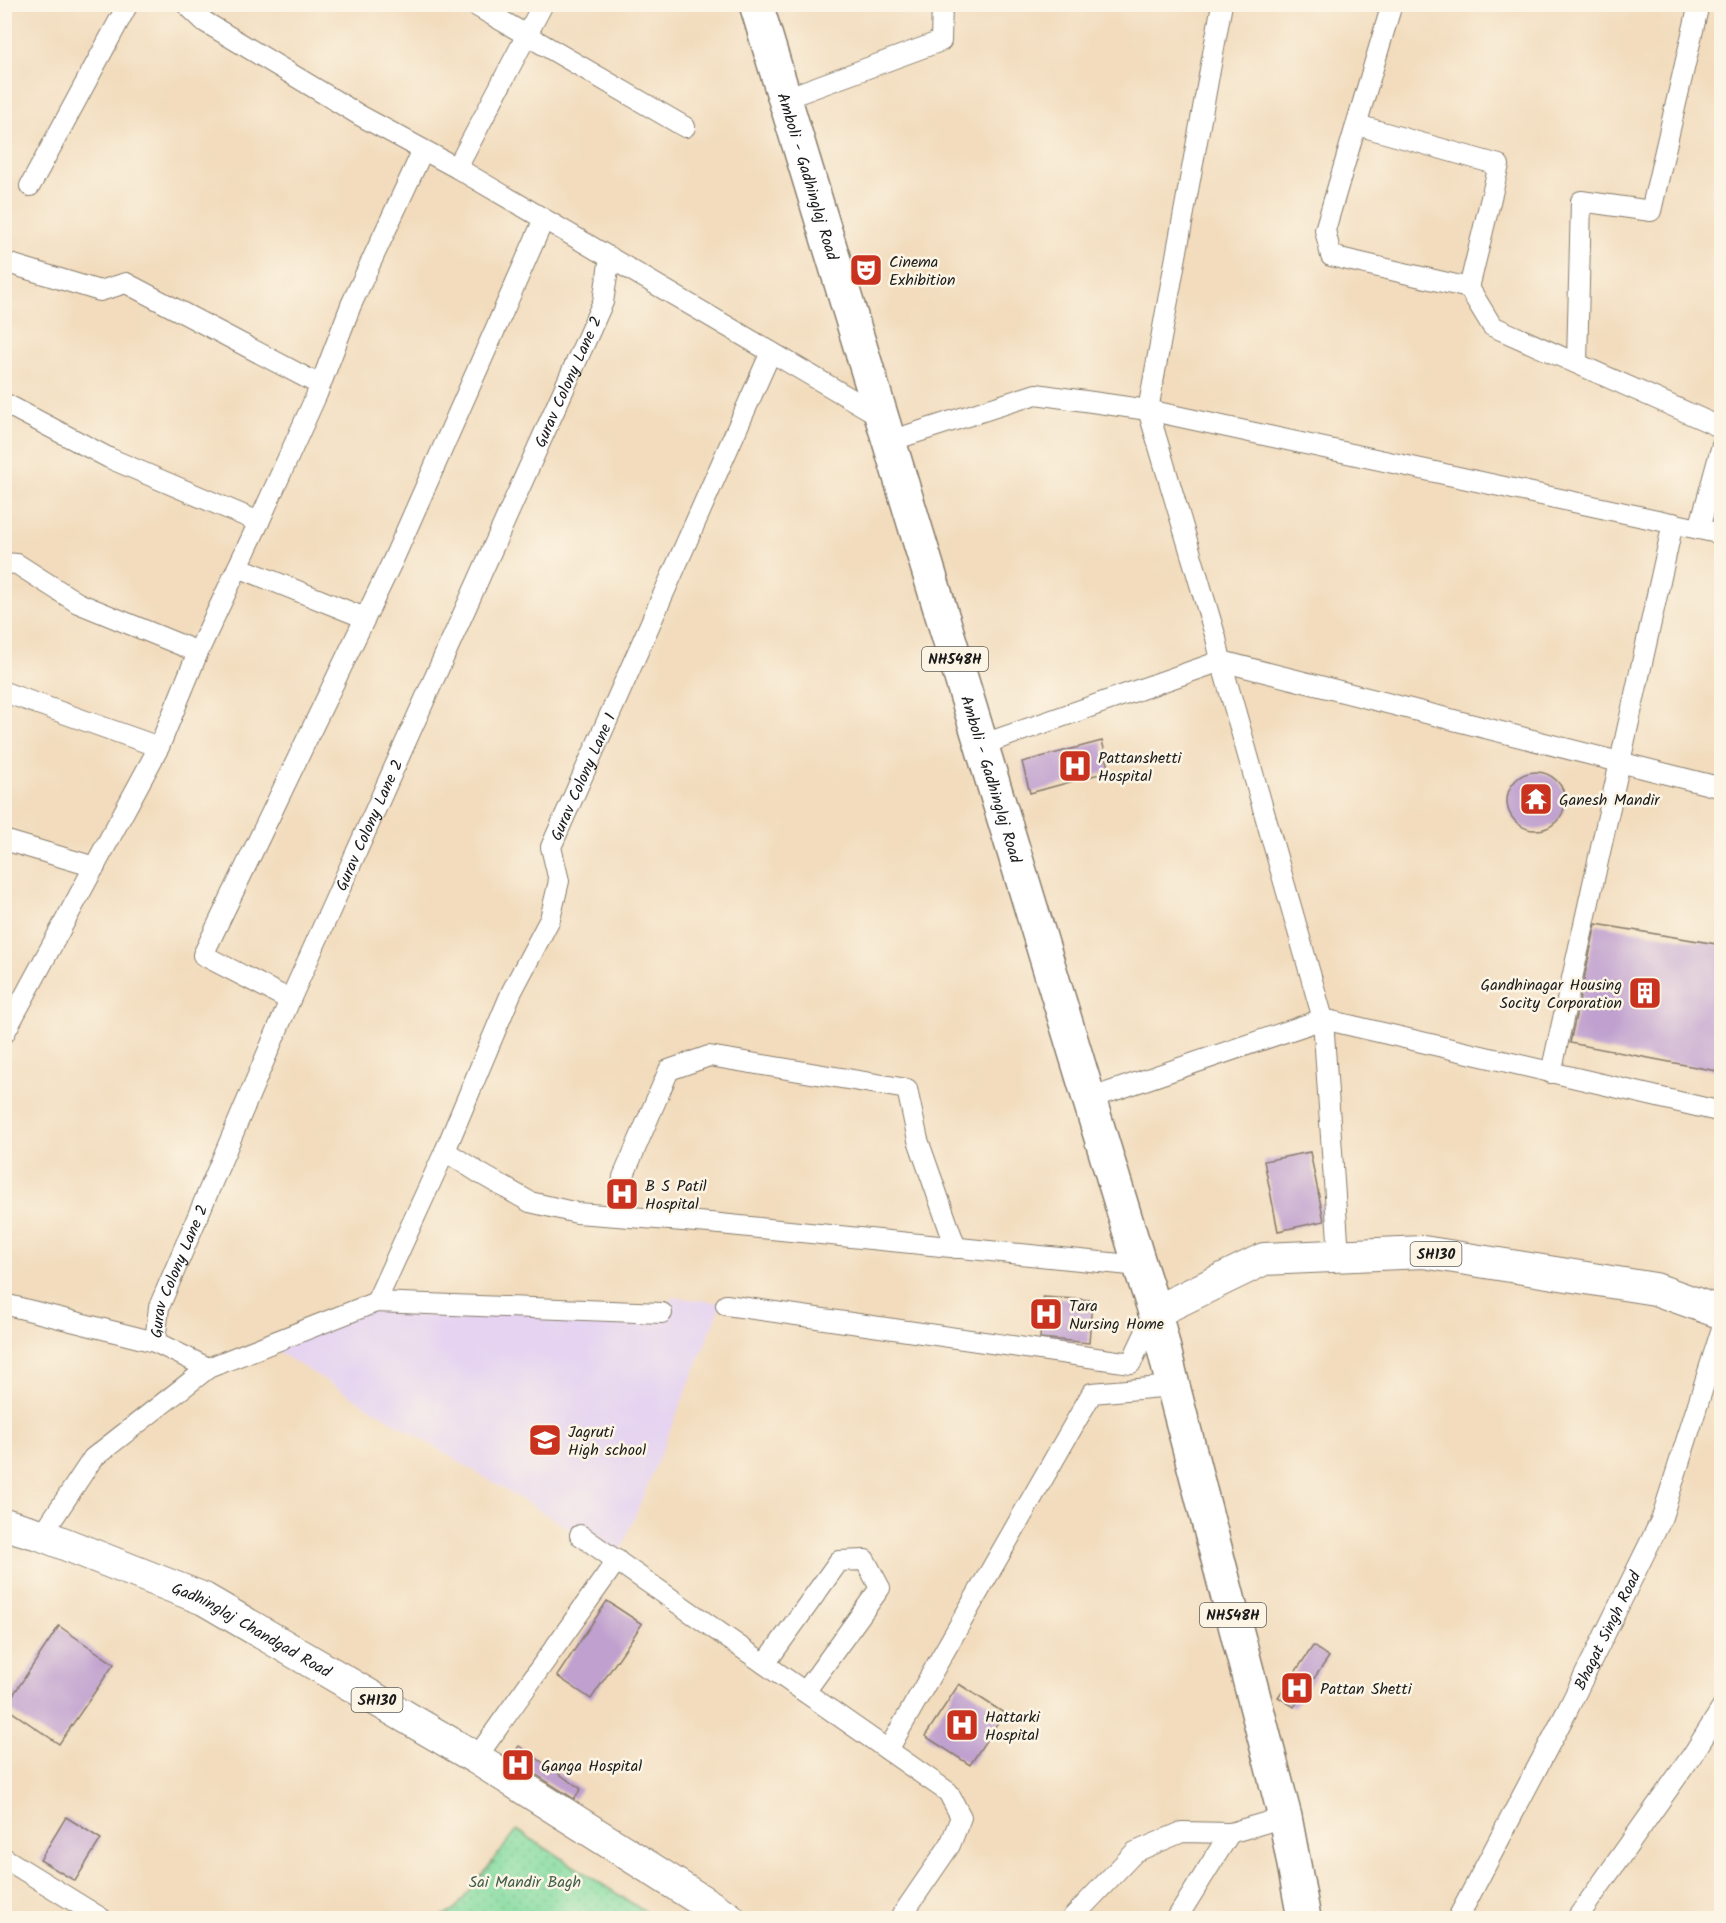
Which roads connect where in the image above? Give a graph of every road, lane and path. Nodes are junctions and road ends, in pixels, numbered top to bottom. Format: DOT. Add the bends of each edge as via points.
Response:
graph roads {
  1 [pos="128,4"];
  2 [pos="186,4"];
  3 [pos="473,4"];
  4 [pos="543,4"];
  5 [pos="756,4"];
  6 [pos="942,4"];
  7 [pos="1222,4"];
  8 [pos="1392,4"];
  9 [pos="1699,4"];
  10 [pos="527,35"];
  11 [pos="786,98"];
  12 [pos="1357,125"];
  13 [pos="685,128"];
  14 [pos="423,150"];
  15 [pos="458,168"];
  16 [pos="30,186"];
  17 [pos="544,219"];
  18 [pos="610,257"];
  19 [pos="4,262"];
  20 [pos="1469,288"];
  21 [pos="771,352"];
  22 [pos="1577,363"];
  23 [pos="320,384"];
  24 [pos="4,403"];
  25 [pos="1148,410"];
  26 [pos="1722,428"];
  27 [pos="886,429"];
  28 [pos="1722,445"];
  29 [pos="259,522"];
  30 [pos="1673,523"];
  31 [pos="1698,528"];
  32 [pos="1722,534"];
  33 [pos="4,563"];
  34 [pos="238,567"];
  35 [pos="365,618"];
  36 [pos="198,652"];
  37 [pos="1221,661"];
  38 [pos="4,692"];
  39 [pos="981,745"];
  40 [pos="159,747"];
  41 [pos="1619,762"];
  42 [pos="1722,789"];
  43 [pos="4,840"];
  44 [pos="95,867"];
  45 [pos="290,1000"];
  46 [pos="9,1012"];
  47 [pos="1323,1019"];
  48 [pos="4,1034"];
  49 [pos="1551,1072"];
  50 [pos="1089,1099"];
  51 [pos="1722,1112"];
  52 [pos="446,1151"];
  53 [pos="619,1216"];
  54 [pos="956,1248"];
  55 [pos="1340,1256"];
  56 [pos="1140,1266"];
  57 [pos="376,1302"];
  58 [pos="4,1305"];
  59 [pos="726,1305"];
  60 [pos="1155,1312"];
  61 [pos="662,1313"];
  62 [pos="1722,1313"];
  63 [pos="1722,1328"];
  64 [pos="155,1342"];
  65 [pos="208,1368"];
  66 [pos="1173,1386"];
  67 [pos="4,1524"];
  68 [pos="42,1535"];
  69 [pos="580,1535"];
  70 [pos="617,1560"];
  71 [pos="765,1664"];
  72 [pos="805,1692"];
  73 [pos="1722,1708"];
  74 [pos="888,1750"];
  75 [pos="476,1758"];
  76 [pos="1285,1817"];
  77 [pos="1230,1833"];
  78 [pos="4,1858"];
  79 [pos="101,1918"];
  80 [pos="729,1918"];
  81 [pos="900,1918"];
  82 [pos="1072,1918"];
  83 [pos="1177,1918"];
  84 [pos="1304,1918"];
  85 [pos="1458,1918"];
  86 [pos="1577,1918"];
  1 -- 16 [label="street"];
  2 -- 14 [label="street" via="205,22"];
  3 -- 10 [label="street"];
  4 -- 10 [label="street"];
  5 -- 11 [label="highway, Amboli - Gadhinglaj Road / NH548H"];
  6 -- 11 [label="street" via="941,41"];
  7 -- 25 [label="street"];
  8 -- 12 [label="street"];
  9 -- 22 [label="street" via="1651,211 1581,201"];
  10 -- 13 [label="street"];
  10 -- 15 [label="street"];
  11 -- 27 [label="highway, Amboli - Gadhinglaj Road / NH548H"];
  12 -- 20 [label="street" via="1499,165"];
  12 -- 20 [label="street" via="1325,230 1331,256"];
  14 -- 15 [label="street"];
  14 -- 23 [label="street" via="351,305"];
  15 -- 17 [label="street"];
  17 -- 18 [label="street"];
  17 -- 35 [label="street"];
  18 -- 21 [label="street"];
  18 -- 45 [label="street, Gurav Colony Lane 2" via="603,302"];
  19 -- 23 [label="street" via="100,291 126,283"];
  20 -- 22 [label="street" via="1492,326"];
  21 -- 27 [label="street"];
  21 -- 52 [label="street, Gurav Colony Lane 1" via="551,847 559,881 550,919 512,990"];
  22 -- 26 [label="street"];
  23 -- 29 [label="street"];
  24 -- 29 [label="street" via="109,458"];
  25 -- 27 [label="street" via="1036,394"];
  25 -- 30 [label="street"];
  25 -- 37 [label="street"];
  27 -- 39 [label="highway, Amboli - Gadhinglaj Road / NH548H"];
  28 -- 31 [label="street"];
  29 -- 34 [label="street"];
  30 -- 31 [label="street"];
  30 -- 41 [label="street"];
  31 -- 32 [label="street"];
  33 -- 36 [label="street" via="18,564 78,603"];
  34 -- 35 [label="street"];
  34 -- 36 [label="street"];
  35 -- 45 [label="street" via="203,955"];
  36 -- 40 [label="street"];
  37 -- 39 [label="street"];
  37 -- 41 [label="street"];
  37 -- 47 [label="street"];
  38 -- 40 [label="street"];
  39 -- 50 [label="highway, Amboli - Gadhinglaj Road / NH548H"];
  40 -- 44 [label="street"];
  41 -- 42 [label="street"];
  41 -- 49 [label="street"];
  43 -- 44 [label="street"];
  44 -- 46 [label="street"];
  45 -- 64 [label="street, Gurav Colony Lane 2" via="159,1307"];
  46 -- 48 [label="street"];
  47 -- 49 [label="street"];
  47 -- 50 [label="street"];
  47 -- 55 [label="street"];
  49 -- 51 [label="street"];
  50 -- 56 [label="highway, Amboli - Gadhinglaj Road / NH548H"];
  52 -- 53 [label="street" via="530,1202 577,1213"];
  52 -- 57 [label="street, Gurav Colony Lane 1"];
  53 -- 54 [label="street"];
  53 -- 54 [label="street" via="623,1177 669,1070 710,1056 907,1089 918,1140"];
  54 -- 56 [label="street"];
  55 -- 60 [label="main road, SH130" via="1264,1259"];
  55 -- 62 [label="main road, SH130" via="1423,1251 1655,1289"];
  56 -- 60 [label="highway, Amboli - Gadhinglaj Road / NH548H"];
  57 -- 61 [label="street"];
  57 -- 65 [label="street"];
  58 -- 64 [label="street"];
  59 -- 60 [label="street" via="1131,1363"];
  60 -- 66 [label="highway, NH548H"];
  63 -- 85 [label="street, Bhagat Singh Road" via="1660,1520 1567,1711"];
  64 -- 65 [label="street, Gurav Colony Lane 2"];
  65 -- 68 [label="street" via="93,1458"];
  66 -- 74 [label="street" via="1092,1393"];
  66 -- 76 [label="highway, NH548H"];
  67 -- 68 [label="main road, Gadhinglaj Chandgad Road / SH130"];
  68 -- 75 [label="main road, Gadhinglaj Chandgad Road / SH130" via="204,1599"];
  69 -- 70 [label="street"];
  70 -- 71 [label="street"];
  70 -- 75 [label="street"];
  71 -- 72 [label="street"];
  71 -- 72 [label="street" via="839,1561 866,1560 880,1588"];
  72 -- 74 [label="street"];
  73 -- 86 [label="street"];
  74 -- 81 [label="street" via="948,1792 961,1817 950,1845"];
  75 -- 80 [label="main road, Gadhinglaj Chandgad Road / SH130"];
  76 -- 77 [label="street"];
  76 -- 84 [label="highway, NH548H"];
  77 -- 82 [label="street" via="1182,1832 1136,1852"];
  77 -- 83 [label="street"];
  78 -- 79 [label="street"];
}
